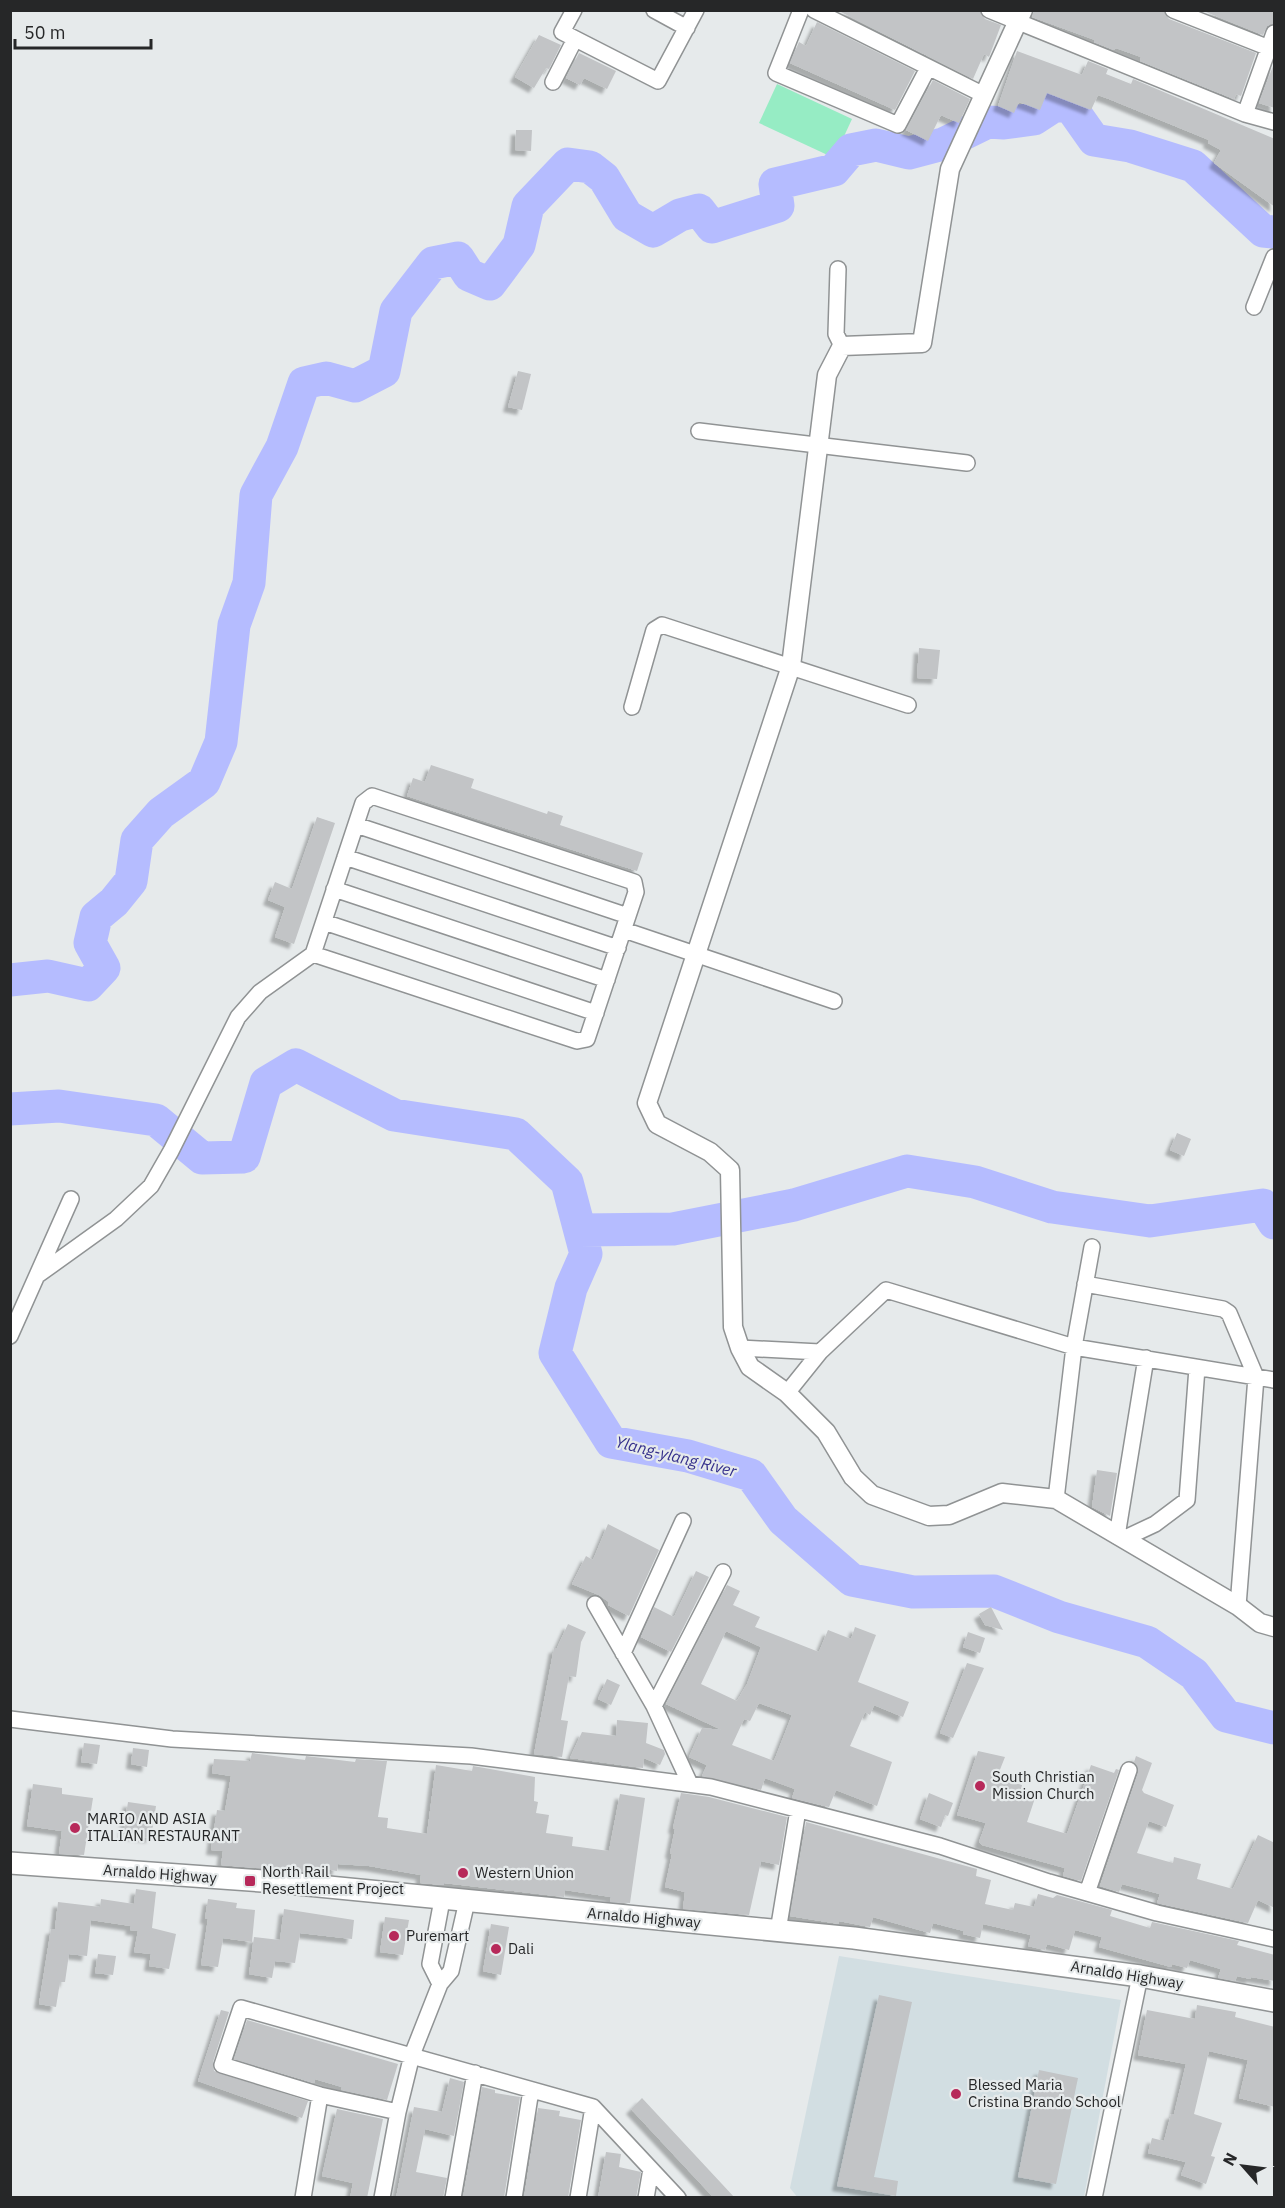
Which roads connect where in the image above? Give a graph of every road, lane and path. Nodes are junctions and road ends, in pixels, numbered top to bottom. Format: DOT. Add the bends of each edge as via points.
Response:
graph roads {
  1 [pos="574,10"];
  2 [pos="654,10"];
  3 [pos="696,10"];
  4 [pos="801,10"];
  5 [pos="814,10"];
  6 [pos="989,10"];
  7 [pos="1173,10"];
  8 [pos="1021,16"];
  9 [pos="687,28"];
  10 [pos="575,39"];
  11 [pos="1272,41"];
  12 [pos="928,68"];
  13 [pos="553,82"];
  14 [pos="984,95"];
  15 [pos="1245,114"];
  16 [pos="1275,122"];
  17 [pos="1275,256"];
  18 [pos="838,268"];
  19 [pos="1254,307"];
  20 [pos="842,346"];
  21 [pos="699,431"];
  22 [pos="816,446"];
  23 [pos="967,463"];
  24 [pos="791,666"];
  25 [pos="908,705"];
  26 [pos="632,707"];
  27 [pos="356,825"];
  28 [pos="345,857"];
  29 [pos="334,889"];
  30 [pos="324,922"];
  31 [pos="626,923"];
  32 [pos="618,948"];
  33 [pos="694,953"];
  34 [pos="313,954"];
  35 [pos="607,981"];
  36 [pos="834,1001"];
  37 [pos="596,1013"];
  38 [pos="71,1199"];
  39 [pos="1092,1247"];
  40 [pos="38,1275"];
  41 [pos="1085,1284"];
  42 [pos="10,1336"];
  43 [pos="1074,1347"];
  44 [pos="740,1348"];
  45 [pos="820,1352"];
  46 [pos="1146,1358"];
  47 [pos="1197,1368"];
  48 [pos="1256,1377"];
  49 [pos="1275,1380"];
  50 [pos="786,1393"];
  51 [pos="1056,1498"];
  52 [pos="683,1521"];
  53 [pos="1120,1538"];
  54 [pos="723,1572"];
  55 [pos="595,1604"];
  56 [pos="1238,1606"];
  57 [pos="1275,1627"];
  58 [pos="623,1653"];
  59 [pos="654,1706"];
  60 [pos="10,1719"];
  61 [pos="1129,1770"];
  62 [pos="690,1784"];
  63 [pos="798,1810"];
  64 [pos="10,1863"];
  65 [pos="1087,1893"];
  66 [pos="442,1900"];
  67 [pos="467,1901"];
  68 [pos="778,1930"];
  69 [pos="1275,1939"];
  70 [pos="1140,1976"];
  71 [pos="440,1984"];
  72 [pos="1275,2001"];
  73 [pos="412,2055"];
  74 [pos="475,2073"];
  75 [pos="531,2090"];
  76 [pos="320,2095"];
  77 [pos="593,2107"];
  78 [pos="398,2112"];
  79 [pos="651,2169"];
  80 [pos="303,2198"];
  81 [pos="382,2198"];
  82 [pos="453,2198"];
  83 [pos="514,2198"];
  84 [pos="578,2198"];
  85 [pos="646,2198"];
  86 [pos="678,2198"];
  87 [pos="1094,2198"];
  1 -- 10 [label="street" via="561,32"];
  2 -- 9 [label="street"];
  3 -- 9 [label="street"];
  4 -- 12 [label="street" via="776,73 898,124"];
  5 -- 12 [label="street"];
  6 -- 8 [label="street"];
  7 -- 11 [label="street"];
  8 -- 14 [label="street"];
  8 -- 15 [label="street"];
  9 -- 10 [label="street" via="658,81"];
  10 -- 13 [label="street"];
  11 -- 15 [label="street"];
  12 -- 14 [label="street"];
  14 -- 20 [label="street" via="950,169 922,343"];
  15 -- 16 [label="street"];
  17 -- 19 [label="street"];
  18 -- 20 [label="street" via="836,334"];
  20 -- 22 [label="street" via="827,375"];
  21 -- 22 [label="street"];
  22 -- 23 [label="street"];
  22 -- 24 [label="street"];
  24 -- 25 [label="street"];
  24 -- 26 [label="street" via="662,625 654,630"];
  24 -- 33 [label="street"];
  27 -- 28 [label="street"];
  27 -- 31 [label="street"];
  27 -- 31 [label="street" via="365,799 375,796 634,882 637,888"];
  28 -- 29 [label="street"];
  28 -- 32 [label="street"];
  29 -- 30 [label="street"];
  29 -- 35 [label="street"];
  30 -- 34 [label="street"];
  30 -- 37 [label="street"];
  31 -- 32 [label="street"];
  31 -- 33 [label="street"];
  32 -- 35 [label="street"];
  33 -- 36 [label="street"];
  33 -- 44 [label="street" via="647,1103 657,1124 710,1152 730,1170 733,1327"];
  34 -- 37 [label="street" via="581,1042 588,1037"];
  34 -- 40 [label="street" via="248,1004 230,1031 151,1186 129,1209"];
  35 -- 37 [label="street"];
  38 -- 40 [label="street"];
  39 -- 41 [label="street"];
  40 -- 42 [label="street"];
  41 -- 43 [label="street"];
  41 -- 48 [label="street" via="1227,1310"];
  43 -- 45 [label="street" via="886,1290"];
  43 -- 46 [label="street"];
  43 -- 51 [label="street"];
  44 -- 45 [label="street"];
  44 -- 50 [label="street" via="750,1367"];
  45 -- 50 [label="street"];
  46 -- 47 [label="street"];
  46 -- 53 [label="street"];
  47 -- 48 [label="street"];
  47 -- 53 [label="street" via="1187,1500 1155,1524"];
  48 -- 49 [label="street"];
  48 -- 56 [label="street"];
  50 -- 51 [label="street" via="826,1432 853,1477 872,1495 929,1516 949,1515 1002,1493"];
  51 -- 53 [label="street"];
  52 -- 58 [label="street"];
  53 -- 56 [label="street"];
  54 -- 59 [label="street"];
  55 -- 58 [label="street"];
  56 -- 57 [label="street" via="1260,1623"];
  58 -- 59 [label="street"];
  59 -- 62 [label="street"];
  60 -- 62 [label="street" via="172,1739 471,1756"];
  61 -- 65 [label="street"];
  62 -- 63 [label="street"];
  63 -- 65 [label="street" via="940,1846"];
  63 -- 68 [label="street"];
  64 -- 66 [label="main road, Arnaldo Highway" via="277,1882"];
  65 -- 69 [label="street"];
  66 -- 67 [label="main road, Arnaldo Highway"];
  66 -- 71 [label="street" via="430,1964"];
  67 -- 68 [label="main road, Arnaldo Highway"];
  67 -- 71 [label="street" via="451,1971"];
  68 -- 70 [label="main road, Arnaldo Highway"];
  70 -- 72 [label="main road, Arnaldo Highway"];
  70 -- 87 [label="street"];
  71 -- 73 [label="street"];
  73 -- 74 [label="street"];
  73 -- 76 [label="street" via="241,2008 222,2065"];
  73 -- 78 [label="street"];
  74 -- 75 [label="street"];
  74 -- 82 [label="street"];
  75 -- 77 [label="street"];
  75 -- 83 [label="street"];
  76 -- 78 [label="street"];
  76 -- 80 [label="street"];
  77 -- 79 [label="street"];
  77 -- 84 [label="street"];
  78 -- 81 [label="street"];
  79 -- 85 [label="street"];
  79 -- 86 [label="street"];
}
